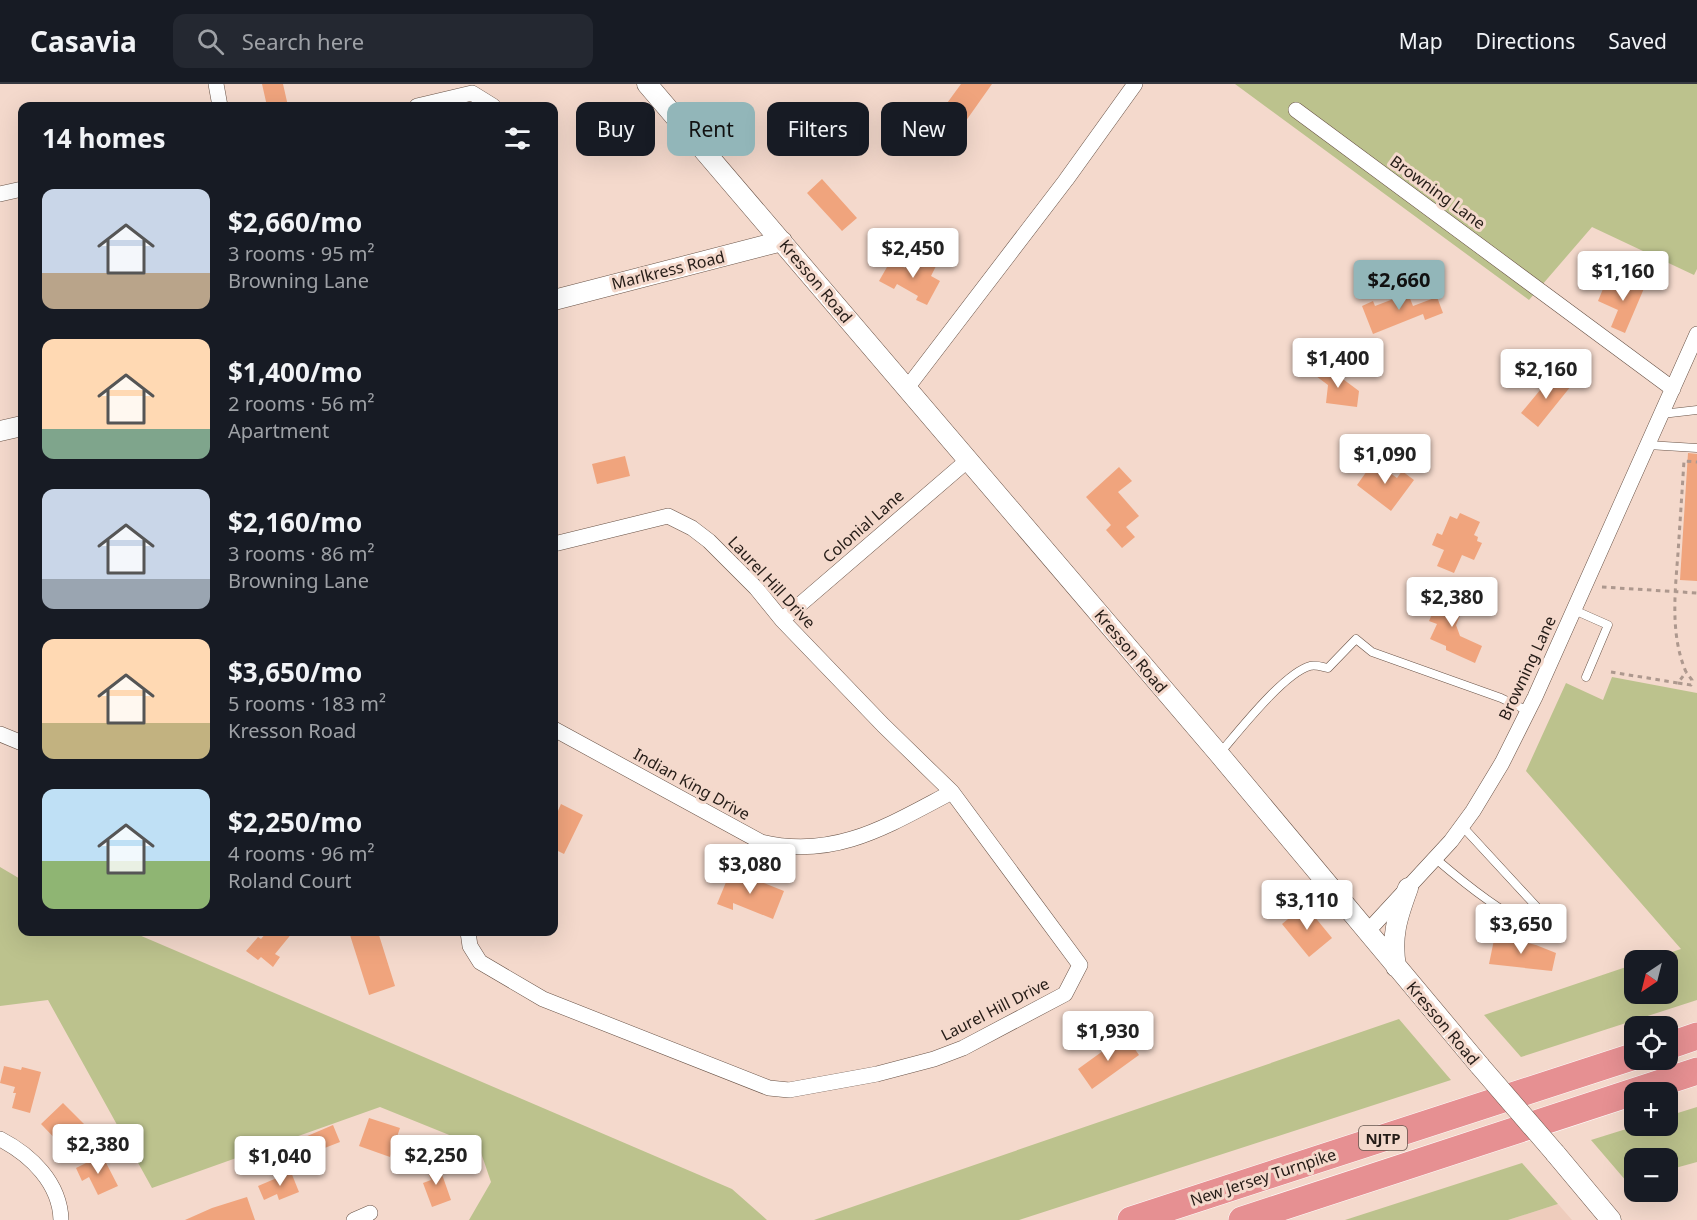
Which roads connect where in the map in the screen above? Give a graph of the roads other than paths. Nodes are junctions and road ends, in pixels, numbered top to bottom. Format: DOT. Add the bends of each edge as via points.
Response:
graph roads {
  1 [pos="216,84"];
  2 [pos="647,84"];
  3 [pos="1135,84"];
  4 [pos="219,102"];
  5 [pos="434,102"];
  6 [pos="487,102"];
  7 [pos="1296,110"];
  8 [pos="18,190"];
  9 [pos="0,194"];
  10 [pos="782,241"];
  11 [pos="558,299"];
  12 [pos="1697,334"];
  13 [pos="907,388"];
  14 [pos="1673,389"];
  15 [pos="1697,410"];
  16 [pos="1662,414"];
  17 [pos="18,427"];
  18 [pos="0,431"];
  19 [pos="1648,445"];
  20 [pos="1697,448"];
  21 [pos="968,460"];
  22 [pos="558,543"];
  23 [pos="1574,610"];
  24 [pos="782,620"];
  25 [pos="1586,677"];
  26 [pos="1528,711"];
  27 [pos="558,731"];
  28 [pos="0,734"];
  29 [pos="18,741"];
  30 [pos="1219,754"];
  31 [pos="952,792"];
  32 [pos="1462,826"];
  33 [pos="1436,859"];
  34 [pos="1408,888"];
  35 [pos="1368,932"];
  36 [pos="469,936"];
  37 [pos="1396,967"];
  38 [pos="1697,1036"];
  39 [pos="1678,1043"];
  40 [pos="1624,1060"];
  41 [pos="1697,1071"];
  42 [pos="0,1139"];
  43 [pos="370,1213"];
  44 [pos="61,1220"];
  45 [pos="354,1220"];
  46 [pos="1131,1220"];
  47 [pos="1242,1220"];
  48 [pos="1611,1220"];
  1 -- 4 [label="street"];
  2 -- 10 [label="street, Kresson Road"];
  3 -- 13 [label="street"];
  5 -- 6 [label="street" via="472,93"];
  7 -- 14 [label="street, Browning Lane"];
  8 -- 9 [label="street"];
  10 -- 11 [label="street, Marlkress Road"];
  10 -- 13 [label="street, Kresson Road"];
  12 -- 14 [label="street, Browning Lane"];
  13 -- 21 [label="street, Kresson Road"];
  14 -- 16 [label="street, Browning Lane"];
  15 -- 16 [label="lane"];
  16 -- 19 [label="street, Browning Lane"];
  17 -- 18 [label="street"];
  19 -- 20 [label="lane"];
  19 -- 23 [label="street, Browning Lane"];
  21 -- 24 [label="street, Colonial Lane"];
  21 -- 30 [label="street, Kresson Road"];
  22 -- 24 [label="street, Laurel Hill Drive" via="668,516 709,541"];
  23 -- 25 [label="lane" via="1608,625"];
  23 -- 26 [label="street, Browning Lane"];
  24 -- 31 [label="street, Laurel Hill Drive"];
  26 -- 30 [label="lane" via="1372,651 1356,639 1328,668 1311,665 1297,672 1261,705"];
  26 -- 32 [label="street, Browning Lane" via="1502,763"];
  27 -- 31 [label="street, Indian King Drive" via="761,842 783,847 829,845 861,837"];
  28 -- 29 [label="street"];
  30 -- 35 [label="street, Kresson Road"];
  31 -- 36 [label="street, Laurel Hill Drive" via="1080,965 1065,993 963,1048 934,1059 789,1090 769,1088 543,999 480,962"];
  32 -- 33 [label="street, Browning Lane"];
  32 -- 33 [label="lane" via="1539,908 1546,917 1546,927 1516,918"];
  33 -- 34 [label="street, Browning Lane"];
  34 -- 35 [label="street, Browning Lane"];
  34 -- 37 [label="street" via="1394,931"];
  35 -- 37 [label="street, Kresson Road"];
  37 -- 48 [label="street, Kresson Road, bridge"];
  38 -- 39 [label="highway"];
  40 -- 46 [label="highway, New Jersey Turnpike / NJTP"];
  41 -- 47 [label="highway, New Jersey Turnpike / NJTP"];
  42 -- 44 [label="street" via="32,1160 46,1175"];
  43 -- 45 [label="street"];
}
